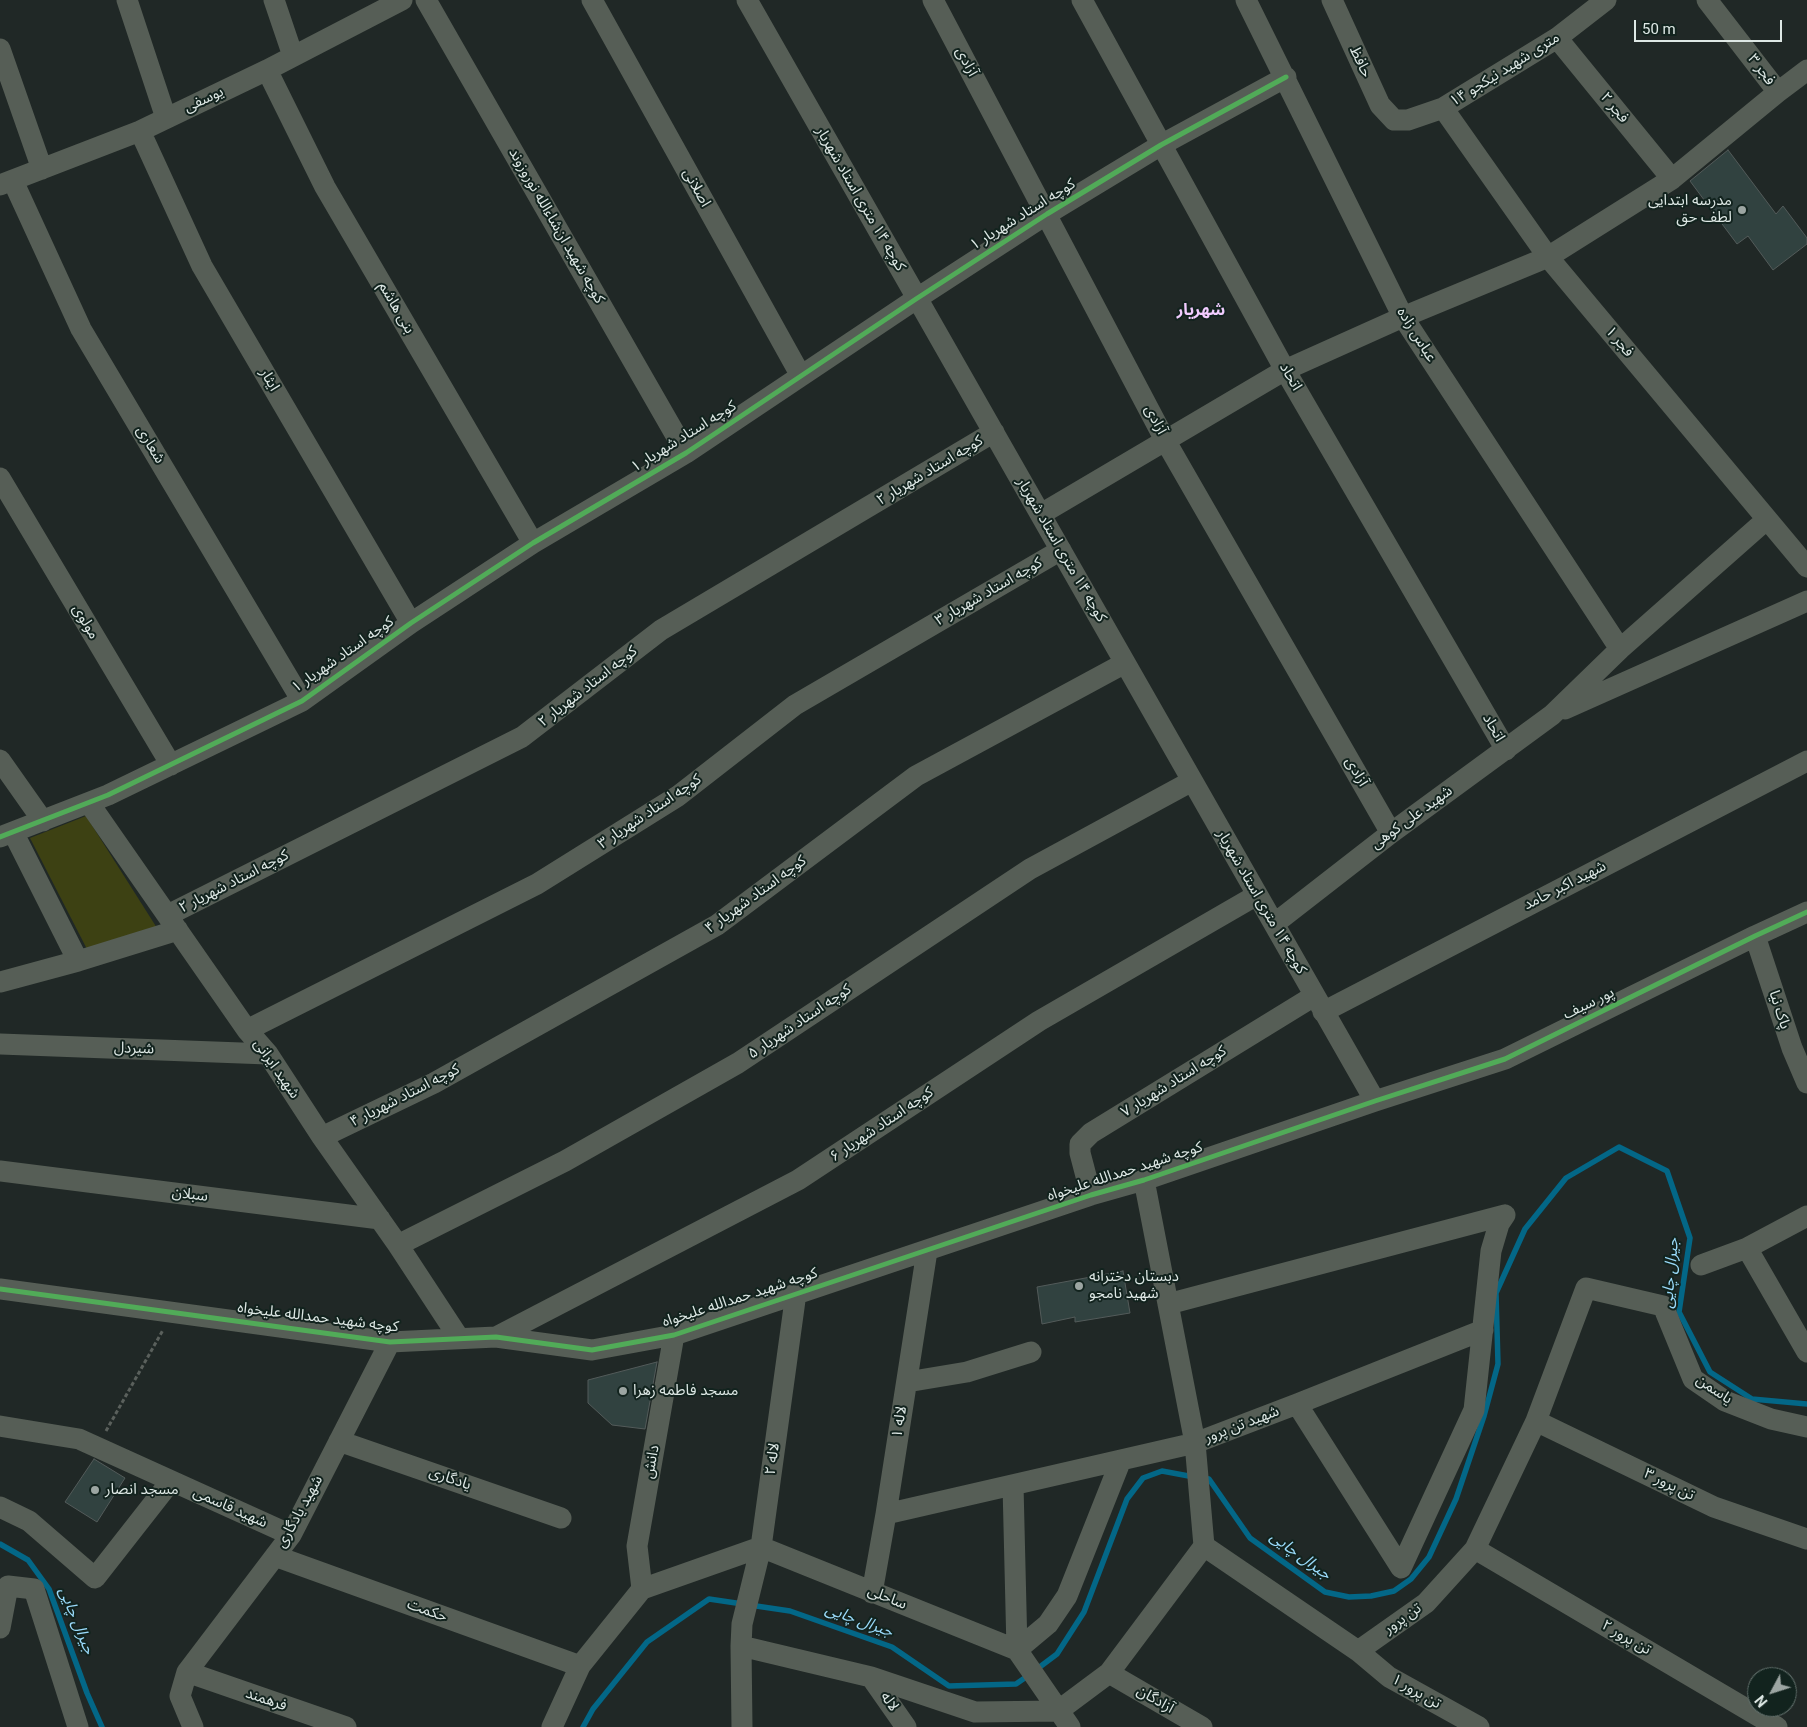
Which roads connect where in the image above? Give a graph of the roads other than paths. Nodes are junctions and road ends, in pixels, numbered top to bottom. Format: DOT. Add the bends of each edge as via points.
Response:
graph roads {
  1 [pos="127,0"];
  2 [pos="274,0"];
  3 [pos="402,0"];
  4 [pos="426,0"];
  5 [pos="592,0"];
  6 [pos="748,0"];
  7 [pos="933,0"];
  8 [pos="1082,0"];
  9 [pos="1246,0"];
  10 [pos="1606,0"];
  11 [pos="1707,0"];
  12 [pos="1336,2"];
  13 [pos="1557,38"];
  14 [pos="0,49"];
  15 [pos="293,56"];
  16 [pos="267,70"];
  17 [pos="1807,70"];
  18 [pos="1286,77"];
  19 [pos="1778,92"];
  20 [pos="1443,108"];
  21 [pos="166,118"];
  22 [pos="1394,120"];
  23 [pos="140,131"];
  24 [pos="1161,145"];
  25 [pos="42,169"];
  26 [pos="1672,178"];
  27 [pos="6,183"];
  28 [pos="1047,214"];
  29 [pos="1548,257"];
  30 [pos="916,299"];
  31 [pos="1403,317"];
  32 [pos="1285,370"];
  33 [pos="800,376"];
  34 [pos="994,432"];
  35 [pos="1165,440"];
  36 [pos="686,453"];
  37 [pos="0,478"];
  38 [pos="1041,514"];
  39 [pos="1766,520"];
  40 [pos="533,543"];
  41 [pos="1061,550"];
  42 [pos="1807,567"];
  43 [pos="1807,601"];
  44 [pos="411,623"];
  45 [pos="1620,649"];
  46 [pos="1125,663"];
  47 [pos="302,701"];
  48 [pos="1552,715"];
  49 [pos="1506,750"];
  50 [pos="0,760"];
  51 [pos="1807,761"];
  52 [pos="171,765"];
  53 [pos="1192,781"];
  54 [pos="89,803"];
  55 [pos="43,820"];
  56 [pos="1391,833"];
  57 [pos="7,834"];
  58 [pos="1257,895"];
  59 [pos="1807,912"];
  60 [pos="173,923"];
  61 [pos="1274,924"];
  62 [pos="1755,936"];
  63 [pos="78,961"];
  64 [pos="0,982"];
  65 [pos="1319,1004"];
  66 [pos="247,1030"];
  67 [pos="0,1044"];
  68 [pos="268,1054"];
  69 [pos="1807,1083"];
  70 [pos="1374,1101"];
  71 [pos="322,1137"];
  72 [pos="0,1172"];
  73 [pos="1144,1180"];
  74 [pos="1091,1196"];
  75 [pos="1807,1216"];
  76 [pos="380,1219"];
  77 [pos="398,1245"];
  78 [pos="1748,1248"];
  79 [pos="927,1251"];
  80 [pos="1701,1265"];
  81 [pos="0,1289"];
  82 [pos="796,1293"];
  83 [pos="1168,1304"];
  84 [pos="1663,1306"];
  85 [pos="1483,1330"];
  86 [pos="674,1335"];
  87 [pos="496,1337"];
  88 [pos="459,1338"];
  89 [pos="390,1342"];
  90 [pos="1031,1352"];
  91 [pos="1807,1352"];
  92 [pos="907,1382"];
  93 [pos="1297,1404"];
  94 [pos="1536,1421"];
  95 [pos="0,1426"];
  96 [pos="1807,1427"];
  97 [pos="339,1441"];
  98 [pos="1195,1443"];
  99 [pos="1122,1460"];
  100 [pos="172,1481"];
  101 [pos="1013,1485"];
  102 [pos="0,1507"];
  103 [pos="886,1514"];
  104 [pos="561,1518"];
  105 [pos="291,1535"];
  106 [pos="1807,1540"];
  107 [pos="1204,1546"];
  108 [pos="761,1547"];
  109 [pos="1475,1550"];
  110 [pos="275,1556"];
  111 [pos="642,1589"];
  112 [pos="872,1593"];
  113 [pos="0,1628"];
  114 [pos="741,1646"];
  115 [pos="1018,1651"];
  116 [pos="1358,1651"];
  117 [pos="580,1666"];
  118 [pos="186,1672"];
  119 [pos="1109,1673"];
  120 [pos="871,1677"];
  121 [pos="1062,1716"];
  122 [pos="73,1721"];
  123 [pos="193,1727"];
  124 [pos="346,1727"];
  125 [pos="552,1727"];
  126 [pos="742,1727"];
  127 [pos="906,1727"];
  128 [pos="1202,1727"];
  129 [pos="1478,1727"];
  130 [pos="1777,1727"];
  1 -- 21 [label="street"];
  2 -- 15 [label="street"];
  3 -- 15 [label="street, یوسفی"];
  4 -- 36 [label="street, کوچه شهید ان‌شاءالله نوروزوند"];
  5 -- 33 [label="street, اصلانی"];
  6 -- 30 [label="street, کوچه ۱۴ متری استاد شهریار"];
  7 -- 28 [label="street, آزادی"];
  8 -- 24 [label="street, اتحاد"];
  9 -- 18 [label="street, عباس زاده"];
  10 -- 13 [label="street, ۱۴ متری شهید نیکجو"];
  11 -- 19 [label="street, فجر ۳"];
  12 -- 22 [label="street, حافظ" via="1380,106"];
  13 -- 20 [label="street, ۱۴ متری شهید نیکجو"];
  13 -- 26 [label="street, فجر ۲"];
  14 -- 25 [label="street"];
  15 -- 16 [label="street, یوسفی"];
  16 -- 21 [label="street, یوسفی"];
  16 -- 40 [label="street, بنی هاشم" via="325,187"];
  17 -- 19 [label="street"];
  18 -- 24 [label="street, کوچه استاد شهریار ۱"];
  18 -- 31 [label="street, عباس زاده"];
  19 -- 26 [label="street"];
  20 -- 22 [label="street, ۱۴ متری شهید نیکجو" via="1408,120"];
  20 -- 29 [label="street, فجر ۱"];
  21 -- 23 [label="street, یوسفی"];
  23 -- 25 [label="street, یوسفی"];
  23 -- 44 [label="street, ایثار" via="202,266"];
  24 -- 28 [label="street, کوچه استاد شهریار ۱"];
  24 -- 32 [label="street, اتحاد"];
  25 -- 27 [label="street, یوسفی"];
  26 -- 29 [label="street"];
  27 -- 47 [label="street, شعاری" via="81,329"];
  28 -- 30 [label="street, کوچه استاد شهریار ۱"];
  28 -- 35 [label="street, آزادی"];
  29 -- 31 [label="street"];
  29 -- 39 [label="street, فجر ۱"];
  30 -- 33 [label="street, کوچه استاد شهریار ۱"];
  30 -- 34 [label="street, کوچه ۱۴ متری استاد شهریار"];
  31 -- 32 [label="street"];
  31 -- 45 [label="street, عباس زاده"];
  32 -- 35 [label="street"];
  32 -- 49 [label="street, اتحاد"];
  33 -- 36 [label="street, کوچه استاد شهریار ۱"];
  34 -- 38 [label="street, کوچه ۱۴ متری استاد شهریار"];
  34 -- 60 [label="street, کوچه استاد شهریار ۲" via="661,630 522,737"];
  35 -- 38 [label="street"];
  35 -- 56 [label="street, آزادی"];
  36 -- 40 [label="street, کوچه استاد شهریار ۱"];
  37 -- 52 [label="street, مولوی"];
  38 -- 41 [label="street, کوچه ۱۴ متری استاد شهریار"];
  39 -- 42 [label="street, فجر ۱"];
  39 -- 45 [label="street, شهید علی کوهی"];
  40 -- 44 [label="street, کوچه استاد شهریار ۱"];
  41 -- 46 [label="street, کوچه ۱۴ متری استاد شهریار"];
  41 -- 66 [label="street, کوچه استاد شهریار ۳" via="795,705 678,796 537,884"];
  43 -- 48 [label="street, شهید علی کوهی"];
  44 -- 47 [label="street, کوچه استاد شهریار ۱"];
  45 -- 48 [label="street, شهید علی کوهی"];
  46 -- 53 [label="street, کوچه ۱۴ متری استاد شهریار"];
  46 -- 71 [label="street, کوچه استاد شهریار ۴" via="916,776 718,925 434,1083"];
  47 -- 52 [label="street, کوچه استاد شهریار ۱"];
  48 -- 49 [label="street, شهید علی کوهی"];
  49 -- 56 [label="street, شهید علی کوهی"];
  50 -- 55 [label="street"];
  51 -- 65 [label="street, شهید اکبر حامد"];
  52 -- 54 [label="street, کوچه استاد شهریار ۱"];
  53 -- 58 [label="street, کوچه ۱۴ متری استاد شهریار"];
  53 -- 77 [label="street, کوچه استاد شهریار ۵" via="1030,868 738,1063 565,1161"];
  54 -- 55 [label="street, کوچه استاد شهریار ۱"];
  54 -- 60 [label="street, شهید ایرانی"];
  55 -- 57 [label="street, کوچه استاد شهریار ۱"];
  56 -- 61 [label="street, شهید علی کوهی"];
  57 -- 63 [label="street"];
  58 -- 61 [label="street, کوچه ۱۴ متری استاد شهریار"];
  58 -- 87 [label="street, کوچه استاد شهریار ۶" via="1039,1021 798,1180"];
  59 -- 62 [label="street, پور سیف"];
  60 -- 63 [label="street, کوچه استاد شهریار ۲"];
  60 -- 66 [label="street, شهید ایرانی"];
  61 -- 65 [label="street, کوچه ۱۴ متری استاد شهریار"];
  62 -- 69 [label="street, پاک نیا"];
  62 -- 70 [label="street, پور سیف" via="1505,1059"];
  63 -- 64 [label="street, کوچه استاد شهریار ۲"];
  65 -- 70 [label="street, کوچه ۱۴ متری استاد شهریار"];
  65 -- 74 [label="street, کوچه استاد شهریار ۷" via="1091,1133 1080,1144 1080,1153"];
  66 -- 68 [label="street, شهید ایرانی"];
  67 -- 68 [label="street, شیردل"];
  68 -- 71 [label="street, شهید ایرانی"];
  70 -- 73 [label="street, کوچه شهید حمدالله علیخواه"];
  71 -- 76 [label="street, شهید ایرانی"];
  72 -- 76 [label="street, سبلان"];
  73 -- 74 [label="street, کوچه شهید حمدالله علیخواه"];
  73 -- 83 [label="street, شهید تن پرور"];
  74 -- 79 [label="street, کوچه شهید حمدالله علیخواه"];
  75 -- 78 [label="street"];
  76 -- 77 [label="street, شهید ایرانی"];
  77 -- 88 [label="street, شهید ایرانی"];
  78 -- 80 [label="street"];
  78 -- 91 [label="street"];
  79 -- 82 [label="street, کوچه شهید حمدالله علیخواه"];
  79 -- 92 [label="street, لاله ۱"];
  81 -- 89 [label="street, کوچه شهید حمدالله علیخواه"];
  82 -- 86 [label="street, کوچه شهید حمدالله علیخواه"];
  82 -- 108 [label="street, لاله ۲"];
  83 -- 85 [label="street" via="1505,1216 1499,1224 1491,1251"];
  83 -- 98 [label="street, شهید تن پرور"];
  84 -- 94 [label="street, تن پرور" via="1586,1288"];
  84 -- 96 [label="street, یاسمن" via="1693,1379 1726,1401 1771,1419"];
  85 -- 93 [label="street, شهید تن پرور"];
  85 -- 93 [label="street" via="1474,1410 1402,1568"];
  86 -- 87 [label="street, کوچه شهید حمدالله علیخواه" via="592,1350"];
  86 -- 111 [label="street, دانش" via="637,1546"];
  87 -- 88 [label="street, کوچه شهید حمدالله علیخواه"];
  88 -- 89 [label="street, کوچه شهید حمدالله علیخواه"];
  89 -- 97 [label="street, شهید یادگاری"];
  90 -- 92 [label="street" via="967,1372"];
  92 -- 103 [label="street, لاله ۱"];
  93 -- 98 [label="street, شهید تن پرور"];
  94 -- 106 [label="street, تن پرور ۳" via="1714,1507"];
  94 -- 109 [label="street, تن پرور"];
  95 -- 100 [label="street, شهید قاسمی" via="79,1439"];
  97 -- 104 [label="street, یادگاری"];
  97 -- 105 [label="street, شهید یادگاری"];
  98 -- 99 [label="street"];
  98 -- 107 [label="street"];
  99 -- 101 [label="street"];
  99 -- 115 [label="street" via="1067,1596 1048,1624"];
  100 -- 102 [label="street" via="95,1578 29,1521"];
  100 -- 105 [label="street, شهید قاسمی"];
  101 -- 103 [label="street"];
  101 -- 115 [label="street"];
  103 -- 112 [label="street, لاله ۱"];
  105 -- 110 [label="street, شهید یادگاری"];
  107 -- 116 [label="street"];
  107 -- 119 [label="street"];
  108 -- 111 [label="street"];
  108 -- 112 [label="street, ساحلی"];
  108 -- 114 [label="street, لاله ۲" via="742,1624"];
  109 -- 116 [label="street, تن پرور" via="1426,1603"];
  109 -- 130 [label="street, تن پرور ۲"];
  110 -- 117 [label="street, حکمت"];
  110 -- 118 [label="street, شهید یادگاری"];
  111 -- 117 [label="street"];
  112 -- 115 [label="street, ساحلی"];
  113 -- 122 [label="street" via="8,1586 34,1589"];
  114 -- 120 [label="street"];
  114 -- 126 [label="street, لاله ۲"];
  115 -- 121 [label="street"];
  116 -- 129 [label="street, تن پرور ۱" via="1389,1677"];
  117 -- 125 [label="street"];
  118 -- 123 [label="street, شهید یادگاری" via="180,1696"];
  118 -- 124 [label="street, فرهمند"];
  119 -- 121 [label="street"];
  119 -- 128 [label="street, آزادگان"];
  120 -- 121 [label="street" via="975,1712"];
  120 -- 127 [label="street, لاله"];
}
